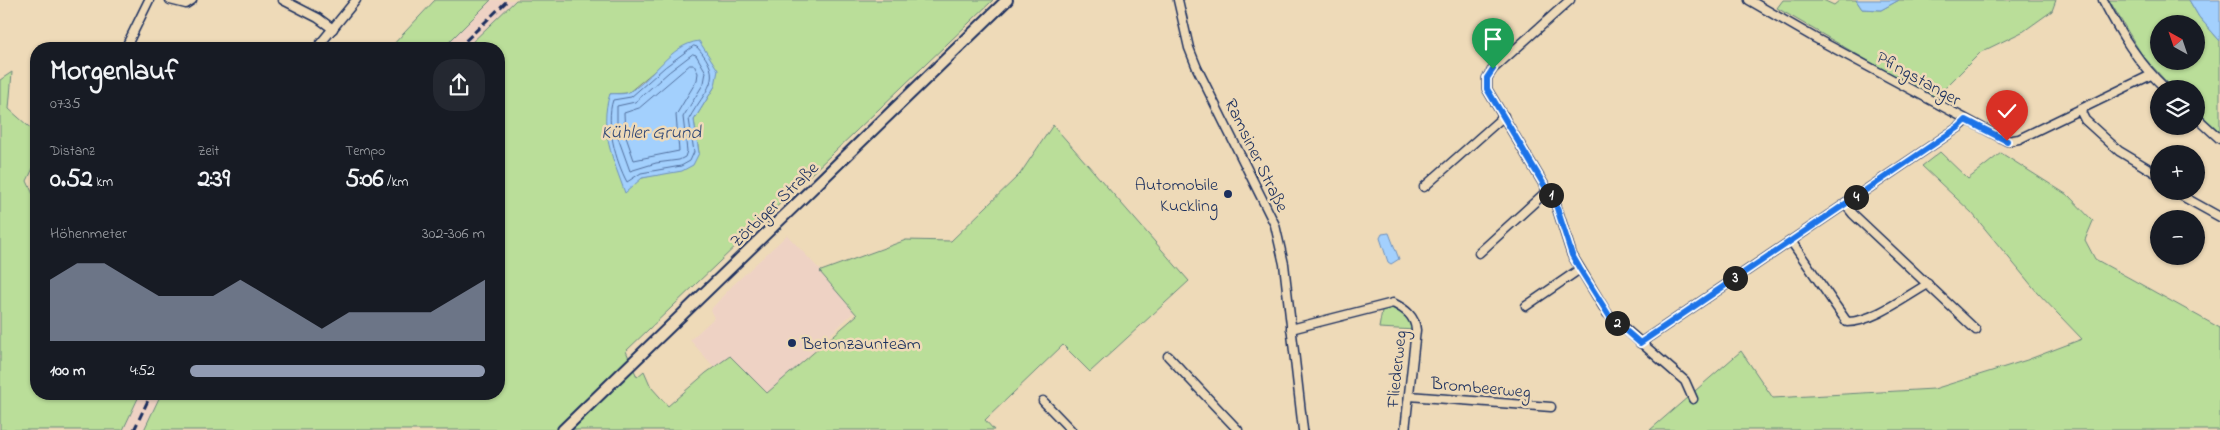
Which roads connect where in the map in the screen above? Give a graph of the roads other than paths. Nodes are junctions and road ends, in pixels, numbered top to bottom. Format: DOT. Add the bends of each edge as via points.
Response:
graph roads {
  1 [pos="149,0"];
  2 [pos="170,0"];
  3 [pos="192,0"];
  4 [pos="283,0"];
  5 [pos="356,0"];
  6 [pos="1007,0"];
  7 [pos="1178,0"];
  8 [pos="1570,0"];
  9 [pos="1749,0"];
  10 [pos="2103,0"];
  11 [pos="333,29"];
  12 [pos="128,42"];
  13 [pos="322,42"];
  14 [pos="2151,75"];
  15 [pos="2156,80"];
  16 [pos="2080,110"];
  17 [pos="1504,116"];
  18 [pos="1966,120"];
  19 [pos="2205,125"];
  20 [pos="2220,139"];
  21 [pos="2150,169"];
  22 [pos="1424,187"];
  23 [pos="1548,190"];
  24 [pos="2189,200"];
  25 [pos="1845,204"];
  26 [pos="2220,217"];
  27 [pos="1791,241"];
  28 [pos="1479,253"];
  29 [pos="1580,269"];
  30 [pos="1928,284"];
  31 [pos="1526,306"];
  32 [pos="1291,328"];
  33 [pos="1976,330"];
  34 [pos="1640,343"];
  35 [pos="1168,356"];
  36 [pos="1409,396"];
  37 [pos="1693,399"];
  38 [pos="1042,401"];
  39 [pos="1552,408"];
  40 [pos="563,430"];
  41 [pos="1071,430"];
  42 [pos="1238,430"];
  43 [pos="1302,430"];
  44 [pos="1405,430"];
  1 -- 12 [label="street"];
  2 -- 3 [label="street" via="186,4"];
  4 -- 11 [label="street"];
  5 -- 11 [label="street"];
  6 -- 40 [label="street, Zörbiger Straße"];
  7 -- 32 [label="street, Ramsiner Straße" via="1197,68 1275,225 1284,264"];
  8 -- 17 [label="street" via="1489,74 1487,89"];
  9 -- 18 [label="street, Pfingstanger"];
  10 -- 14 [label="street" via="2122,35"];
  11 -- 13 [label="street"];
  14 -- 15 [label="street"];
  14 -- 16 [label="street"];
  16 -- 18 [label="street" via="2011,141"];
  16 -- 21 [label="street" via="2085,120 2119,151"];
  17 -- 22 [label="street"];
  17 -- 23 [label="street"];
  18 -- 25 [label="street, Pfingstanger"];
  19 -- 20 [label="street"];
  23 -- 28 [label="street"];
  23 -- 29 [label="street"];
  24 -- 26 [label="street"];
  25 -- 27 [label="street, Pfingstanger"];
  25 -- 30 [label="street"];
  27 -- 30 [label="street" via="1847,322 1858,322"];
  27 -- 34 [label="street, Pfingstanger"];
  29 -- 31 [label="street"];
  29 -- 34 [label="street" via="1610,317"];
  30 -- 33 [label="street"];
  32 -- 36 [label="street, Fliederweg" via="1392,303 1411,315 1415,322"];
  32 -- 43 [label="street, Ramsiner Straße"];
  34 -- 37 [label="street" via="1685,381"];
  35 -- 42 [label="street"];
  36 -- 39 [label="street, Brombeerweg"];
  36 -- 44 [label="street, Fliederweg"];
  38 -- 41 [label="street"];
}
